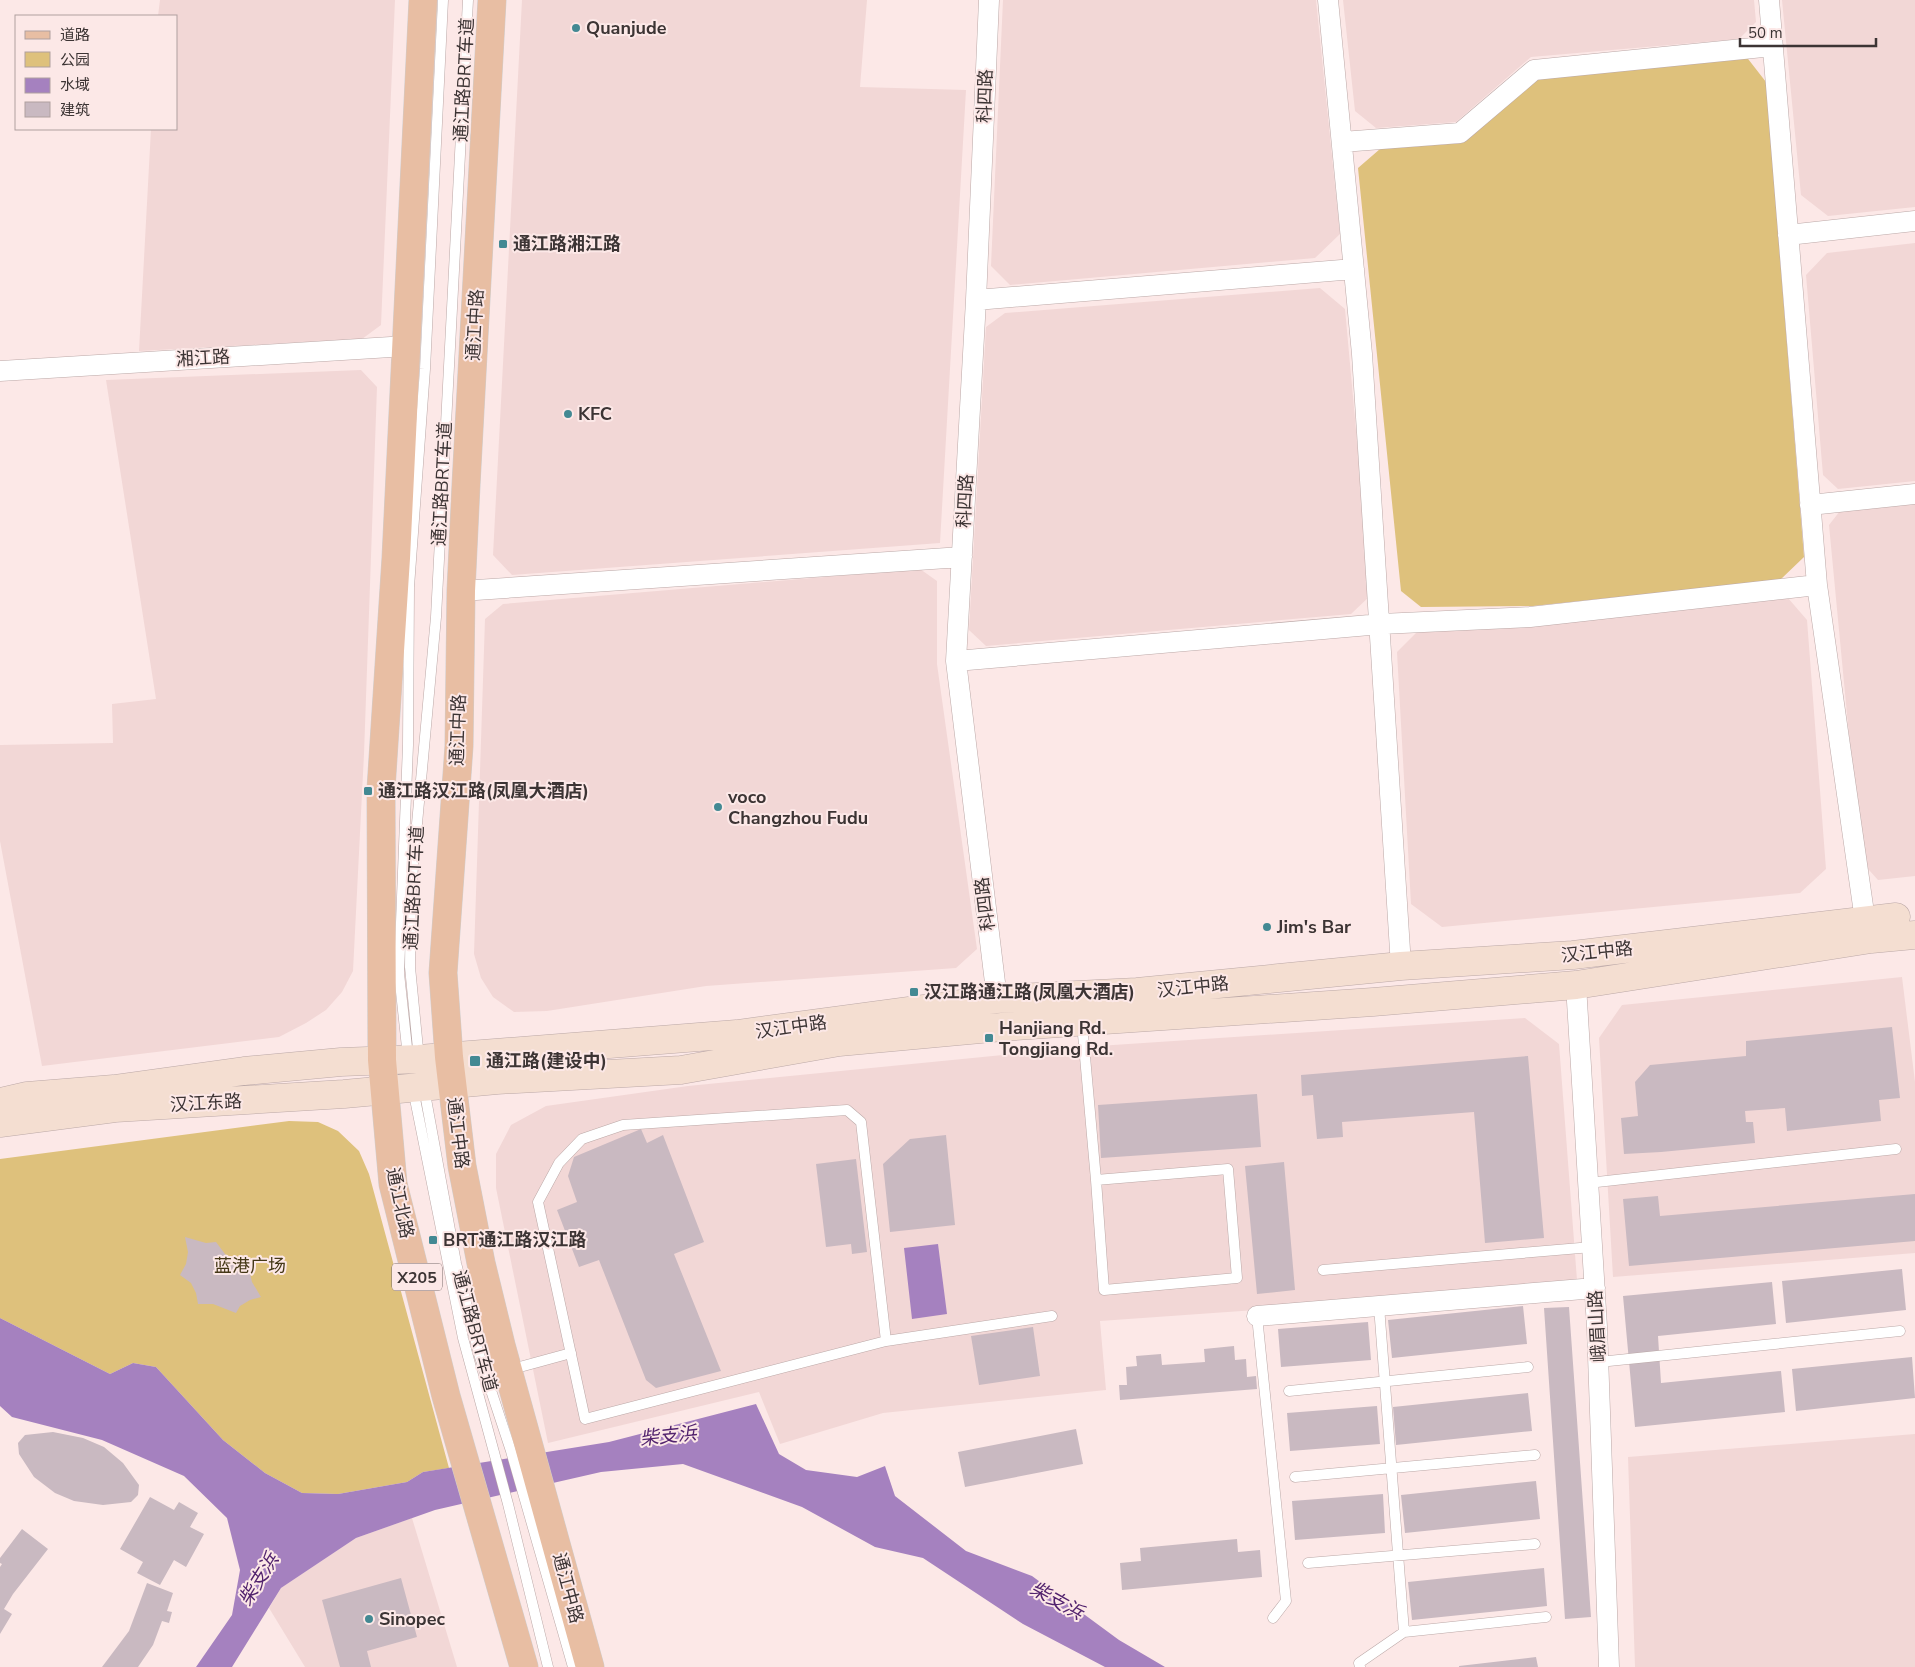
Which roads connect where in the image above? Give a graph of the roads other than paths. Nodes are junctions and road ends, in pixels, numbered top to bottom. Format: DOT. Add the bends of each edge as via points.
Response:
graph roads {
  1 [pos="424,0"];
  2 [pos="443,0"];
  3 [pos="468,0"];
  4 [pos="492,0"];
  5 [pos="989,0"];
  6 [pos="1328,0"];
  7 [pos="1769,0"];
  8 [pos="1773,46"];
  9 [pos="1342,142"];
  10 [pos="1915,221"];
  11 [pos="1788,235"];
  12 [pos="1354,269"];
  13 [pos="976,300"];
  14 [pos="406,346"];
  15 [pos="0,370"];
  16 [pos="1915,494"];
  17 [pos="1810,505"];
  18 [pos="962,557"];
  19 [pos="1817,585"];
  20 [pos="409,587"];
  21 [pos="462,591"];
  22 [pos="1381,624"];
  23 [pos="956,661"];
  24 [pos="1915,916"];
  25 [pos="1865,920"];
  26 [pos="1915,935"];
  27 [pos="1401,966"];
  28 [pos="1576,985"];
  29 [pos="997,999"];
  30 [pos="1082,1022"];
  31 [pos="449,1057"];
  32 [pos="412,1072"];
  33 [pos="452,1084"];
  34 [pos="384,1091"];
  35 [pos="0,1102"];
  36 [pos="0,1123"];
  37 [pos="1896,1150"];
  38 [pos="1096,1180"];
  39 [pos="1588,1183"];
  40 [pos="1592,1247"];
  41 [pos="1323,1270"];
  42 [pos="1595,1288"];
  43 [pos="1379,1306"];
  44 [pos="1052,1316"];
  45 [pos="1257,1316"];
  46 [pos="1900,1331"];
  47 [pos="886,1341"];
  48 [pos="571,1353"];
  49 [pos="1598,1362"];
  50 [pos="1528,1367"];
  51 [pos="508,1371"];
  52 [pos="1385,1381"];
  53 [pos="1289,1391"];
  54 [pos="521,1451"];
  55 [pos="1535,1455"];
  56 [pos="1391,1468"];
  57 [pos="1295,1477"];
  58 [pos="537,1507"];
  59 [pos="1535,1544"];
  60 [pos="1398,1556"];
  61 [pos="1308,1563"];
  62 [pos="1546,1617"];
  63 [pos="1274,1618"];
  64 [pos="1404,1632"];
  65 [pos="524,1667"];
  66 [pos="548,1667"];
  67 [pos="573,1667"];
  68 [pos="590,1667"];
  69 [pos="1360,1667"];
  70 [pos="1609,1667"];
  1 -- 14 [label="main road"];
  2 -- 20 [label="lane, 通江路BRT车道" via="425,369"];
  3 -- 32 [label="lane, 通江路BRT车道" via="436,617 411,889"];
  4 -- 21 [label="main road, 通江中路"];
  5 -- 13 [label="street, 科四路"];
  6 -- 9 [label="street"];
  7 -- 8 [label="street"];
  8 -- 9 [label="street" via="1534,70 1460,133"];
  8 -- 11 [label="street"];
  9 -- 12 [label="street"];
  10 -- 11 [label="street"];
  11 -- 17 [label="street"];
  12 -- 13 [label="street"];
  12 -- 22 [label="street"];
  13 -- 18 [label="street, 科四路"];
  14 -- 15 [label="street, 湘江路"];
  14 -- 20 [label="lane"];
  14 -- 32 [label="main road" via="381,789"];
  16 -- 17 [label="street"];
  17 -- 19 [label="street"];
  18 -- 21 [label="street"];
  18 -- 23 [label="street, 科四路"];
  19 -- 22 [label="street" via="1530,617"];
  19 -- 25 [label="street"];
  20 -- 32 [label="lane, 通江路BRT车道" via="408,746 399,973"];
  21 -- 31 [label="main road, 通江中路" via="458,746 443,974"];
  22 -- 23 [label="street"];
  22 -- 27 [label="street"];
  23 -- 29 [label="street, 科四路"];
  24 -- 25 [label="main road, 汉江中路"];
  25 -- 27 [label="main road, 汉江中路" via="1573,955"];
  26 -- 28 [label="main road, 汉江中路"];
  27 -- 29 [label="main road, 汉江中路" via="1137,992"];
  28 -- 30 [label="main road, 汉江中路"];
  28 -- 39 [label="street, 峨眉山路"];
  29 -- 31 [label="main road, 汉江中路" via="737,1034"];
  30 -- 33 [label="main road, 汉江中路" via="838,1042 681,1070"];
  30 -- 38 [label="lane"];
  31 -- 32 [label="main road, 汉江中路"];
  31 -- 33 [label="main road, 通江中路"];
  32 -- 33 [label="main road, 汉江中路"];
  32 -- 34 [label="main road, 通江北路"];
  32 -- 35 [label="main road, 汉江东路" via="244,1071 114,1089 26,1096"];
  32 -- 54 [label="lane, 通江路BRT车道" via="479,1354"];
  32 -- 66 [label="lane, 通江路BRT车道" via="463,1338"];
  33 -- 51 [label="main road, 通江中路" via="467,1195"];
  34 -- 36 [label="main road, 汉江东路" via="115,1108"];
  34 -- 65 [label="main road, 通江北路 / X205" via="394,1184 446,1396"];
  37 -- 39 [label="lane"];
  38 -- 38 [label="lane" via="1228,1168 1238,1278 1104,1290"];
  39 -- 40 [label="street, 峨眉山路"];
  40 -- 41 [label="lane"];
  40 -- 42 [label="street, 峨眉山路"];
  42 -- 43 [label="street"];
  42 -- 49 [label="street, 峨眉山路"];
  43 -- 45 [label="street"];
  43 -- 52 [label="lane"];
  44 -- 47 [label="lane"];
  45 -- 63 [label="lane" via="1286,1601"];
  46 -- 49 [label="lane"];
  47 -- 48 [label="lane" via="585,1419"];
  47 -- 48 [label="lane" via="860,1122 847,1110 623,1125 582,1139 559,1163 538,1202"];
  48 -- 51 [label="lane"];
  49 -- 70 [label="street, 峨眉山路"];
  50 -- 52 [label="lane"];
  51 -- 54 [label="main road, 通江中路"];
  52 -- 53 [label="lane"];
  52 -- 56 [label="lane"];
  54 -- 58 [label="main road, 通江中路"];
  55 -- 56 [label="lane"];
  56 -- 57 [label="lane"];
  56 -- 60 [label="lane"];
  58 -- 67 [label="lane"];
  58 -- 68 [label="main road, 通江中路"];
  59 -- 60 [label="lane"];
  60 -- 61 [label="lane"];
  60 -- 64 [label="lane"];
  62 -- 64 [label="lane"];
  64 -- 69 [label="lane" via="1359,1663"];
}
